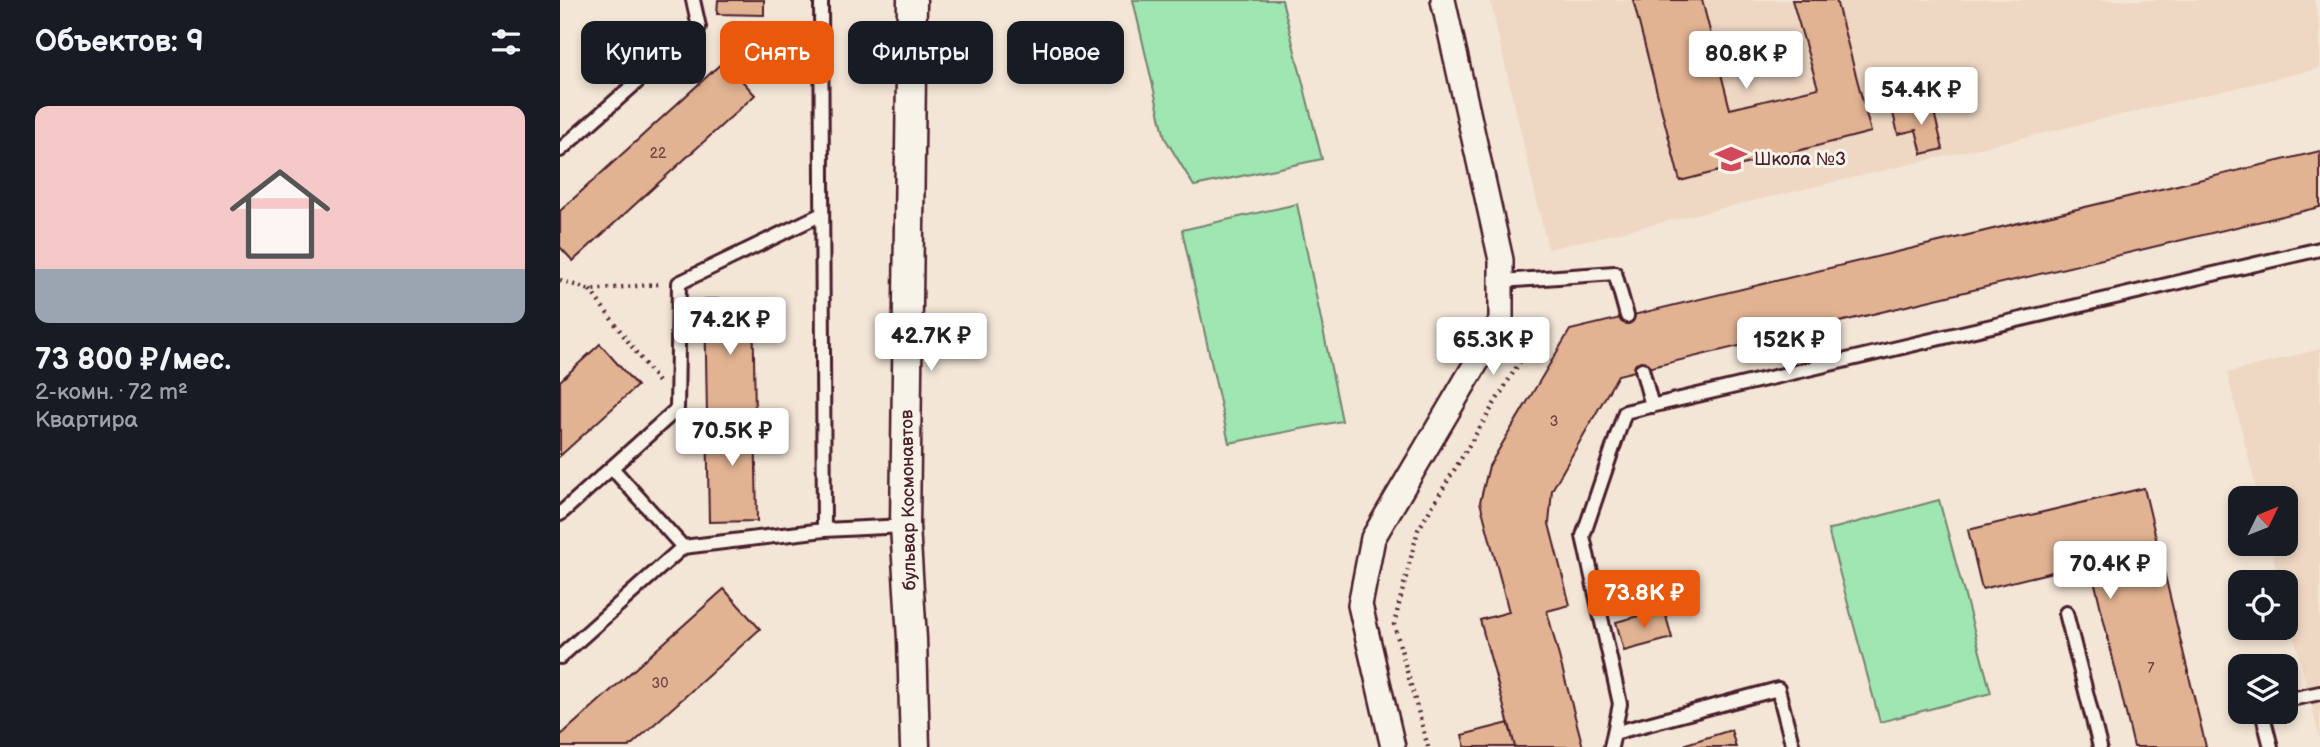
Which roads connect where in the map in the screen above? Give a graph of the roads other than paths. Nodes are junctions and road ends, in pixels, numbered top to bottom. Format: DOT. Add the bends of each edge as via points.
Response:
graph roads {
  1 [pos="693,0"];
  2 [pos="821,0"];
  3 [pos="912,0"];
  4 [pos="1443,0"];
  5 [pos="560,150"];
  6 [pos="822,214"];
  7 [pos="2320,248"];
  8 [pos="1501,281"];
  9 [pos="1627,317"];
  10 [pos="1642,369"];
  11 [pos="1652,406"];
  12 [pos="611,468"];
  13 [pos="560,514"];
  14 [pos="905,526"];
  15 [pos="824,530"];
  16 [pos="683,547"];
  17 [pos="2066,613"];
  18 [pos="560,657"];
  19 [pos="2320,693"];
  20 [pos="2298,697"];
  21 [pos="2265,724"];
  22 [pos="1614,733"];
  23 [pos="915,747"];
  24 [pos="1393,747"];
  25 [pos="1611,747"];
  26 [pos="1793,747"];
  27 [pos="2100,747"];
  28 [pos="2271,747"];
  1 -- 5 [label="lane" via="699,27"];
  2 -- 6 [label="lane"];
  3 -- 14 [label="street, бульвар Космонавтов"];
  4 -- 8 [label="street" via="1502,260"];
  6 -- 12 [label="lane" via="679,283 677,409"];
  6 -- 15 [label="lane"];
  7 -- 11 [label="lane"];
  8 -- 9 [label="lane" via="1615,273"];
  8 -- 24 [label="street" via="1501,321 1373,538 1360,605"];
  10 -- 11 [label="lane"];
  11 -- 22 [label="lane" via="1625,412 1583,536 1620,704"];
  12 -- 13 [label="lane"];
  12 -- 16 [label="lane"];
  14 -- 15 [label="lane"];
  14 -- 23 [label="street, бульвар Космонавтов"];
  15 -- 16 [label="lane"];
  16 -- 18 [label="lane"];
  17 -- 27 [label="lane"];
  19 -- 20 [label="lane"];
  21 -- 28 [label="lane"];
  22 -- 25 [label="lane"];
  22 -- 26 [label="lane" via="1778,689"];
}
